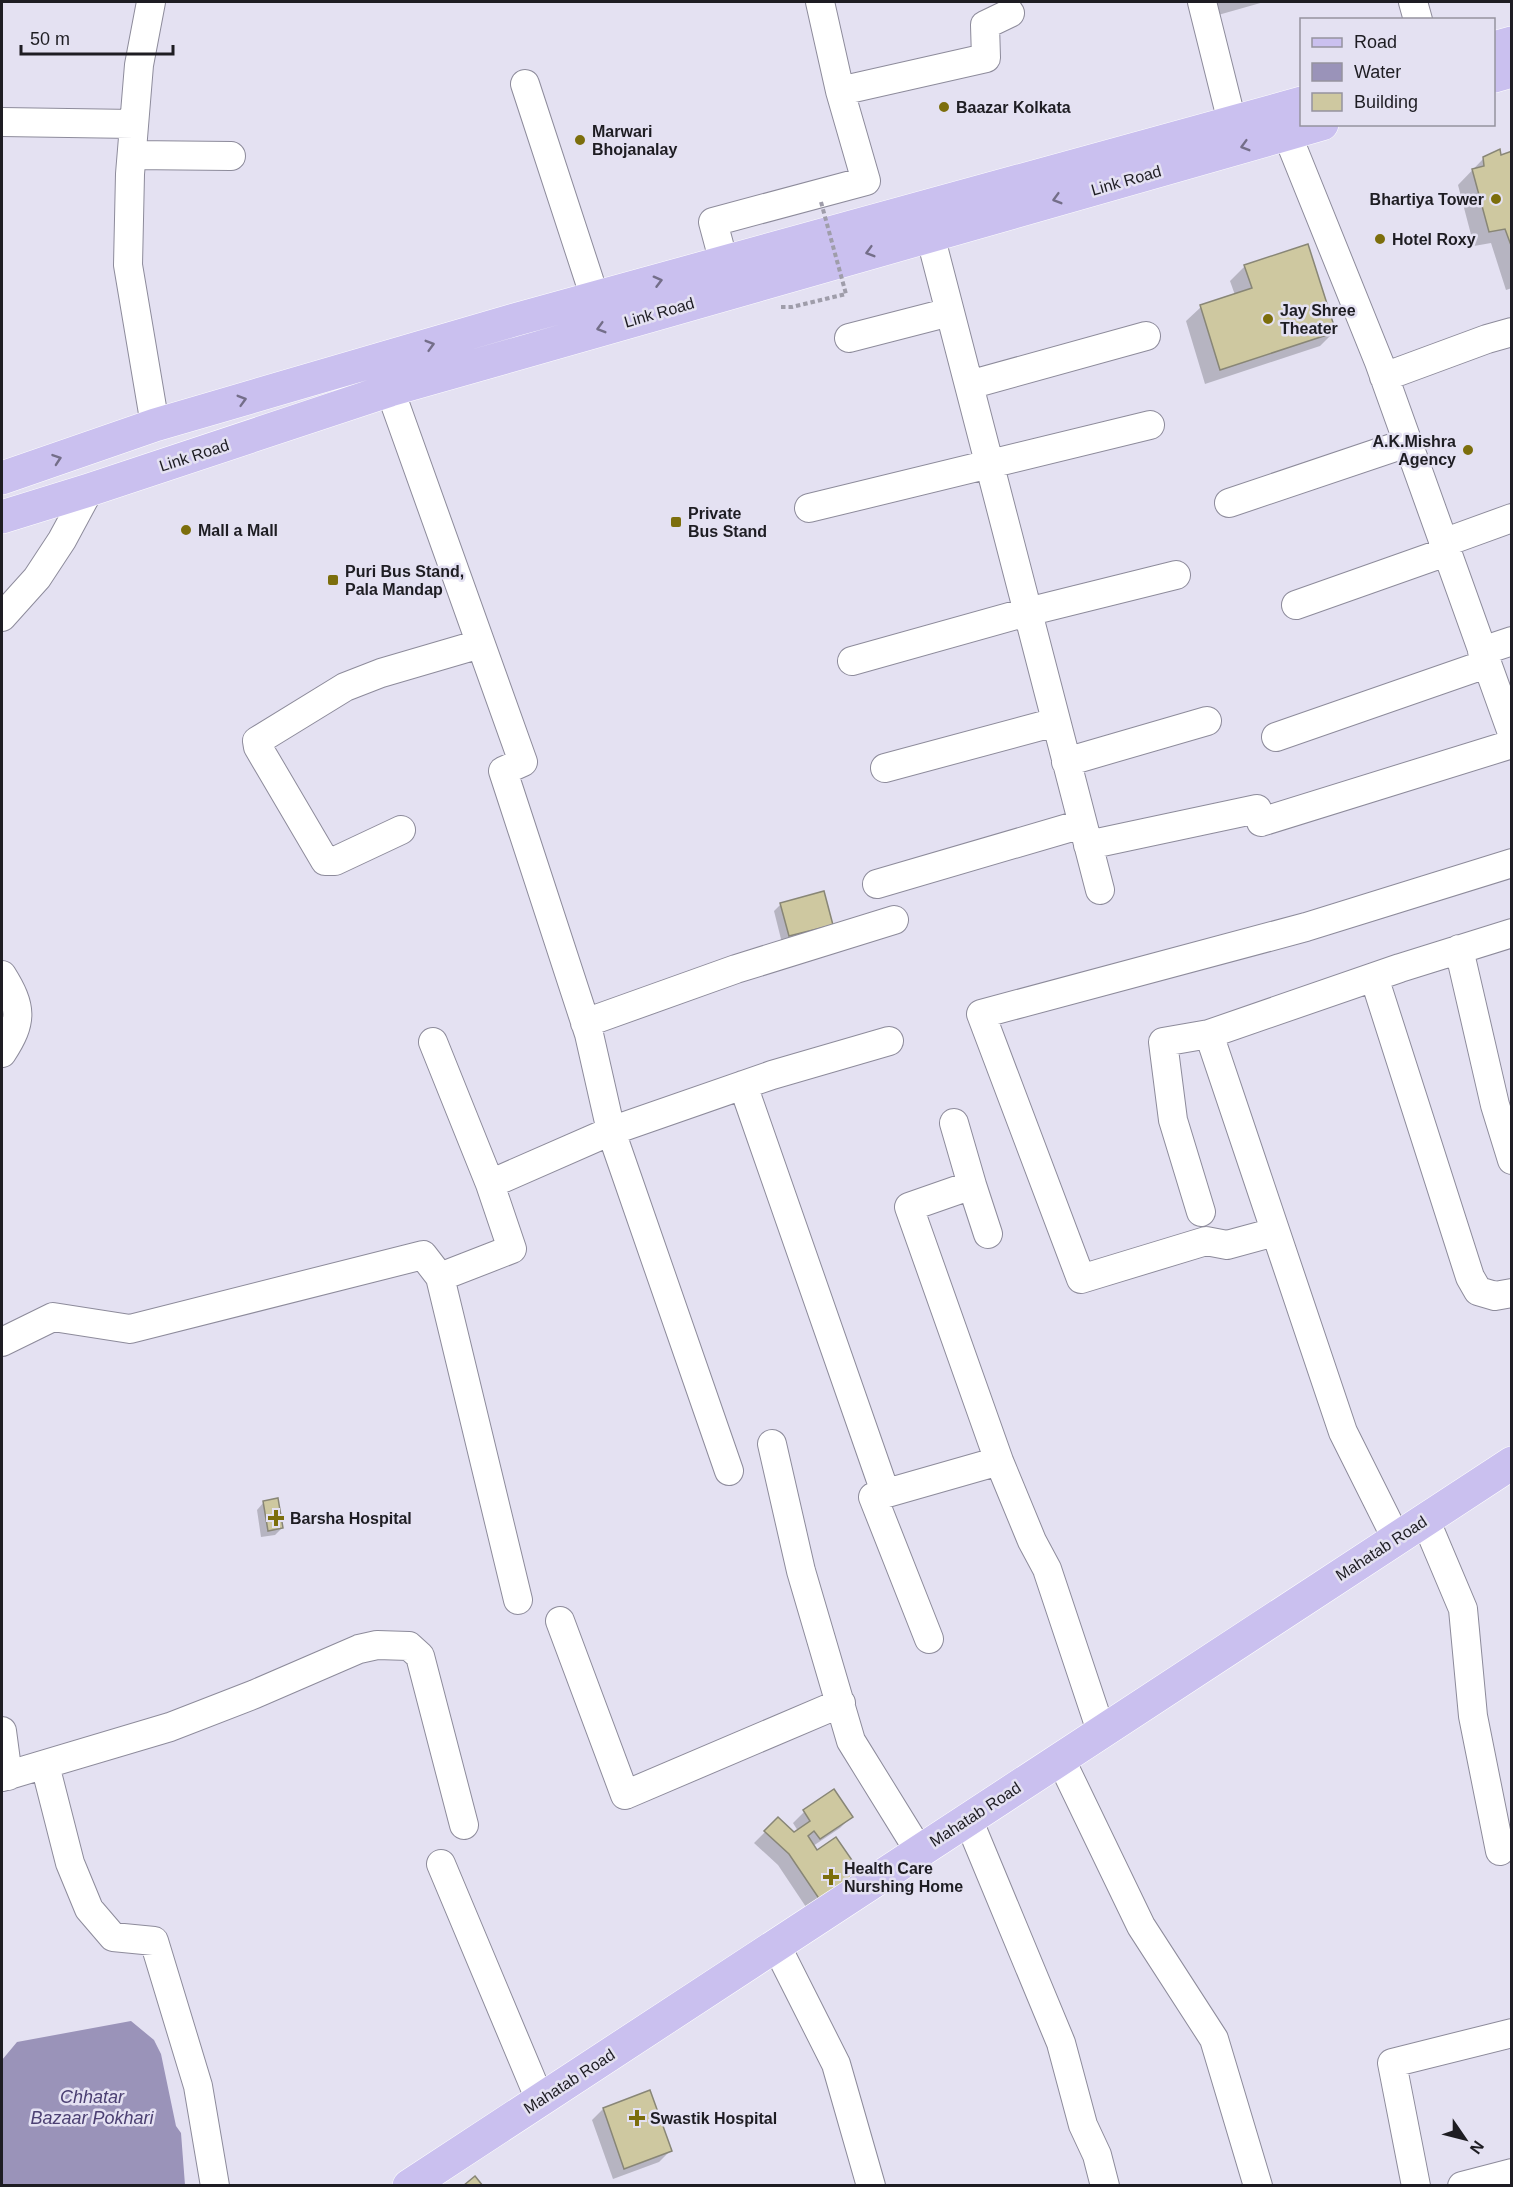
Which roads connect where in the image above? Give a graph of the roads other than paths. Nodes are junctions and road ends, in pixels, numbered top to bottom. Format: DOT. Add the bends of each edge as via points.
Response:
graph roads {
  1 [pos="151,2"];
  2 [pos="820,2"];
  3 [pos="1202,2"];
  4 [pos="1413,2"];
  5 [pos="1010,13"];
  6 [pos="1417,18"];
  7 [pos="1512,43"];
  8 [pos="1495,48"];
  9 [pos="1512,71"];
  10 [pos="1495,76"];
  11 [pos="525,84"];
  12 [pos="840,91"];
  13 [pos="1300,104"];
  14 [pos="2,122"];
  15 [pos="1232,122"];
  16 [pos="134,124"];
  17 [pos="1315,126"];
  18 [pos="1287,134"];
  19 [pos="132,155"];
  20 [pos="231,156"];
  21 [pos="930,235"];
  22 [pos="723,263"];
  23 [pos="595,298"];
  24 [pos="950,312"];
  25 [pos="1512,332"];
  26 [pos="1146,336"];
  27 [pos="849,338"];
  28 [pos="1384,377"];
  29 [pos="969,385"];
  30 [pos="390,390"];
  31 [pos="155,425"];
  32 [pos="1150,425"];
  33 [pos="1407,443"];
  34 [pos="989,464"];
  35 [pos="2,478"];
  36 [pos="89,490"];
  37 [pos="1229,503"];
  38 [pos="809,508"];
  39 [pos="2,517"];
  40 [pos="1512,518"];
  41 [pos="1445,547"];
  42 [pos="1176,575"];
  43 [pos="1296,605"];
  44 [pos="1028,612"];
  45 [pos="2,617"];
  46 [pos="1512,641"];
  47 [pos="480,644"];
  48 [pos="1484,657"];
  49 [pos="852,661"];
  50 [pos="1208,721"];
  51 [pos="1056,722"];
  52 [pos="1512,733"];
  53 [pos="1276,737"];
  54 [pos="1512,744"];
  55 [pos="1066,762"];
  56 [pos="885,768"];
  57 [pos="401,830"];
  58 [pos="1085,835"];
  59 [pos="1512,863"];
  60 [pos="877,884"];
  61 [pos="1100,890"];
  62 [pos="894,920"];
  63 [pos="1512,933"];
  64 [pos="1459,949"];
  65 [pos="2,975"];
  66 [pos="1374,977"];
  67 [pos="585,1023"];
  68 [pos="1209,1034"];
  69 [pos="888,1041"];
  70 [pos="432,1042"];
  71 [pos="2,1053"];
  72 [pos="743,1085"];
  73 [pos="954,1123"];
  74 [pos="611,1131"];
  75 [pos="1512,1160"];
  76 [pos="490,1184"];
  77 [pos="972,1185"];
  78 [pos="1201,1212"];
  79 [pos="1275,1232"];
  80 [pos="988,1234"];
  81 [pos="440,1277"];
  82 [pos="1512,1293"];
  83 [pos="2,1342"];
  84 [pos="772,1444"];
  85 [pos="999,1461"];
  86 [pos="1512,1463"];
  87 [pos="729,1471"];
  88 [pos="885,1492"];
  89 [pos="1425,1519"];
  90 [pos="1396,1538"];
  91 [pos="518,1600"];
  92 [pos="560,1620"];
  93 [pos="929,1639"];
  94 [pos="840,1703"];
  95 [pos="2,1731"];
  96 [pos="1101,1731"];
  97 [pos="1060,1758"];
  98 [pos="45,1765"];
  99 [pos="5,1777"];
  100 [pos="968,1819"];
  101 [pos="464,1825"];
  102 [pos="919,1851"];
  103 [pos="1500,1851"];
  104 [pos="441,1864"];
  105 [pos="776,1945"];
  106 [pos="1512,2033"];
  107 [pos="540,2100"];
  108 [pos="1512,2173"];
  109 [pos="215,2186"];
  110 [pos="408,2186"];
  111 [pos="871,2186"];
  112 [pos="1105,2186"];
  113 [pos="1257,2186"];
  114 [pos="1416,2186"];
  115 [pos="1462,2186"];
  1 -- 16 [label="street" via="139,65"];
  2 -- 12 [label="street"];
  3 -- 15 [label="street"];
  4 -- 6 [label="street"];
  5 -- 12 [label="street" via="985,25 986,58"];
  7 -- 8 [label="main road"];
  9 -- 10 [label="main road"];
  11 -- 23 [label="street"];
  12 -- 22 [label="street" via="866,181 712,222"];
  13 -- 15 [label="main road, Link Road"];
  14 -- 16 [label="street"];
  15 -- 22 [label="main road, Link Road"];
  16 -- 19 [label="street"];
  17 -- 18 [label="main road, Link Road"];
  18 -- 21 [label="main road, Link Road, one-way"];
  18 -- 28 [label="street"];
  19 -- 20 [label="street"];
  19 -- 31 [label="street" via="128,265"];
  21 -- 24 [label="street"];
  21 -- 30 [label="main road, Link Road, one-way"];
  23 -- 22 [label="main road, Link Road, one-way"];
  31 -- 23 [label="main road, Link Road, one-way"];
  24 -- 27 [label="street"];
  24 -- 29 [label="street"];
  25 -- 28 [label="street"];
  26 -- 29 [label="street"];
  28 -- 33 [label="street"];
  29 -- 34 [label="street"];
  30 -- 36 [label="main road, Link Road"];
  30 -- 47 [label="street"];
  35 -- 31 [label="main road, Link Road, one-way"];
  32 -- 34 [label="street"];
  33 -- 37 [label="street"];
  33 -- 41 [label="street"];
  34 -- 38 [label="street"];
  34 -- 44 [label="street"];
  36 -- 39 [label="main road, Link Road"];
  36 -- 45 [label="street" via="37,578"];
  40 -- 41 [label="street"];
  41 -- 43 [label="street"];
  41 -- 48 [label="street"];
  42 -- 44 [label="street"];
  44 -- 49 [label="street"];
  44 -- 51 [label="street"];
  46 -- 48 [label="street"];
  47 -- 57 [label="street" via="345,687 257,741 325,861 335,861"];
  47 -- 67 [label="street" via="523,762 503,771"];
  48 -- 52 [label="street"];
  48 -- 53 [label="street"];
  50 -- 55 [label="street"];
  51 -- 55 [label="street"];
  51 -- 56 [label="street"];
  54 -- 58 [label="street" via="1261,822 1257,809"];
  55 -- 58 [label="street"];
  58 -- 60 [label="street"];
  58 -- 61 [label="street"];
  59 -- 79 [label="street" via="1306,927 981,1014 1081,1279 1206,1241 1227,1245"];
  62 -- 67 [label="street" via="736,969"];
  63 -- 64 [label="street"];
  64 -- 66 [label="street"];
  64 -- 75 [label="street" via="1495,1105"];
  65 -- 71 [label="street" via="16,1000 17,1025"];
  66 -- 68 [label="street"];
  66 -- 82 [label="street" via="1470,1276 1478,1291 1495,1296"];
  67 -- 74 [label="street"];
  68 -- 78 [label="street" via="1163,1042 1173,1120"];
  68 -- 79 [label="street"];
  69 -- 72 [label="street"];
  70 -- 76 [label="street"];
  72 -- 74 [label="street"];
  72 -- 88 [label="street"];
  73 -- 77 [label="street"];
  74 -- 76 [label="street"];
  74 -- 87 [label="street"];
  76 -- 81 [label="street" via="512,1249"];
  77 -- 80 [label="street"];
  77 -- 85 [label="street" via="909,1207"];
  79 -- 90 [label="street" via="1343,1432"];
  81 -- 83 [label="street" via="423,1255 130,1329 53,1317"];
  81 -- 91 [label="street"];
  84 -- 94 [label="street" via="801,1571"];
  85 -- 88 [label="street"];
  85 -- 96 [label="street" via="1047,1569"];
  86 -- 89 [label="main road, Mahatab Road"];
  88 -- 93 [label="street" via="873,1497"];
  89 -- 90 [label="main road, Mahatab Road"];
  89 -- 103 [label="street" via="1463,1609 1473,1716"];
  90 -- 96 [label="main road, Mahatab Road"];
  92 -- 94 [label="street" via="625,1795"];
  94 -- 102 [label="street" via="851,1741"];
  95 -- 99 [label="street"];
  96 -- 97 [label="main road, Mahatab Road"];
  97 -- 100 [label="main road, Mahatab Road"];
  97 -- 113 [label="street" via="1141,1926 1214,2039"];
  98 -- 99 [label="street"];
  98 -- 101 [label="street" via="181,1723 359,1649 409,1646 420,1656"];
  98 -- 109 [label="street" via="70,1863 89,1909 113,1937 154,1941 198,2086"];
  100 -- 102 [label="main road, Mahatab Road"];
  100 -- 112 [label="street" via="1061,2043 1083,2125"];
  102 -- 105 [label="main road, Mahatab Road"];
  104 -- 107 [label="street"];
  105 -- 107 [label="main road, Mahatab Road"];
  105 -- 111 [label="street" via="836,2064"];
  106 -- 114 [label="street" via="1392,2063"];
  107 -- 110 [label="main road, Mahatab Road"];
  108 -- 115 [label="street"];
}
